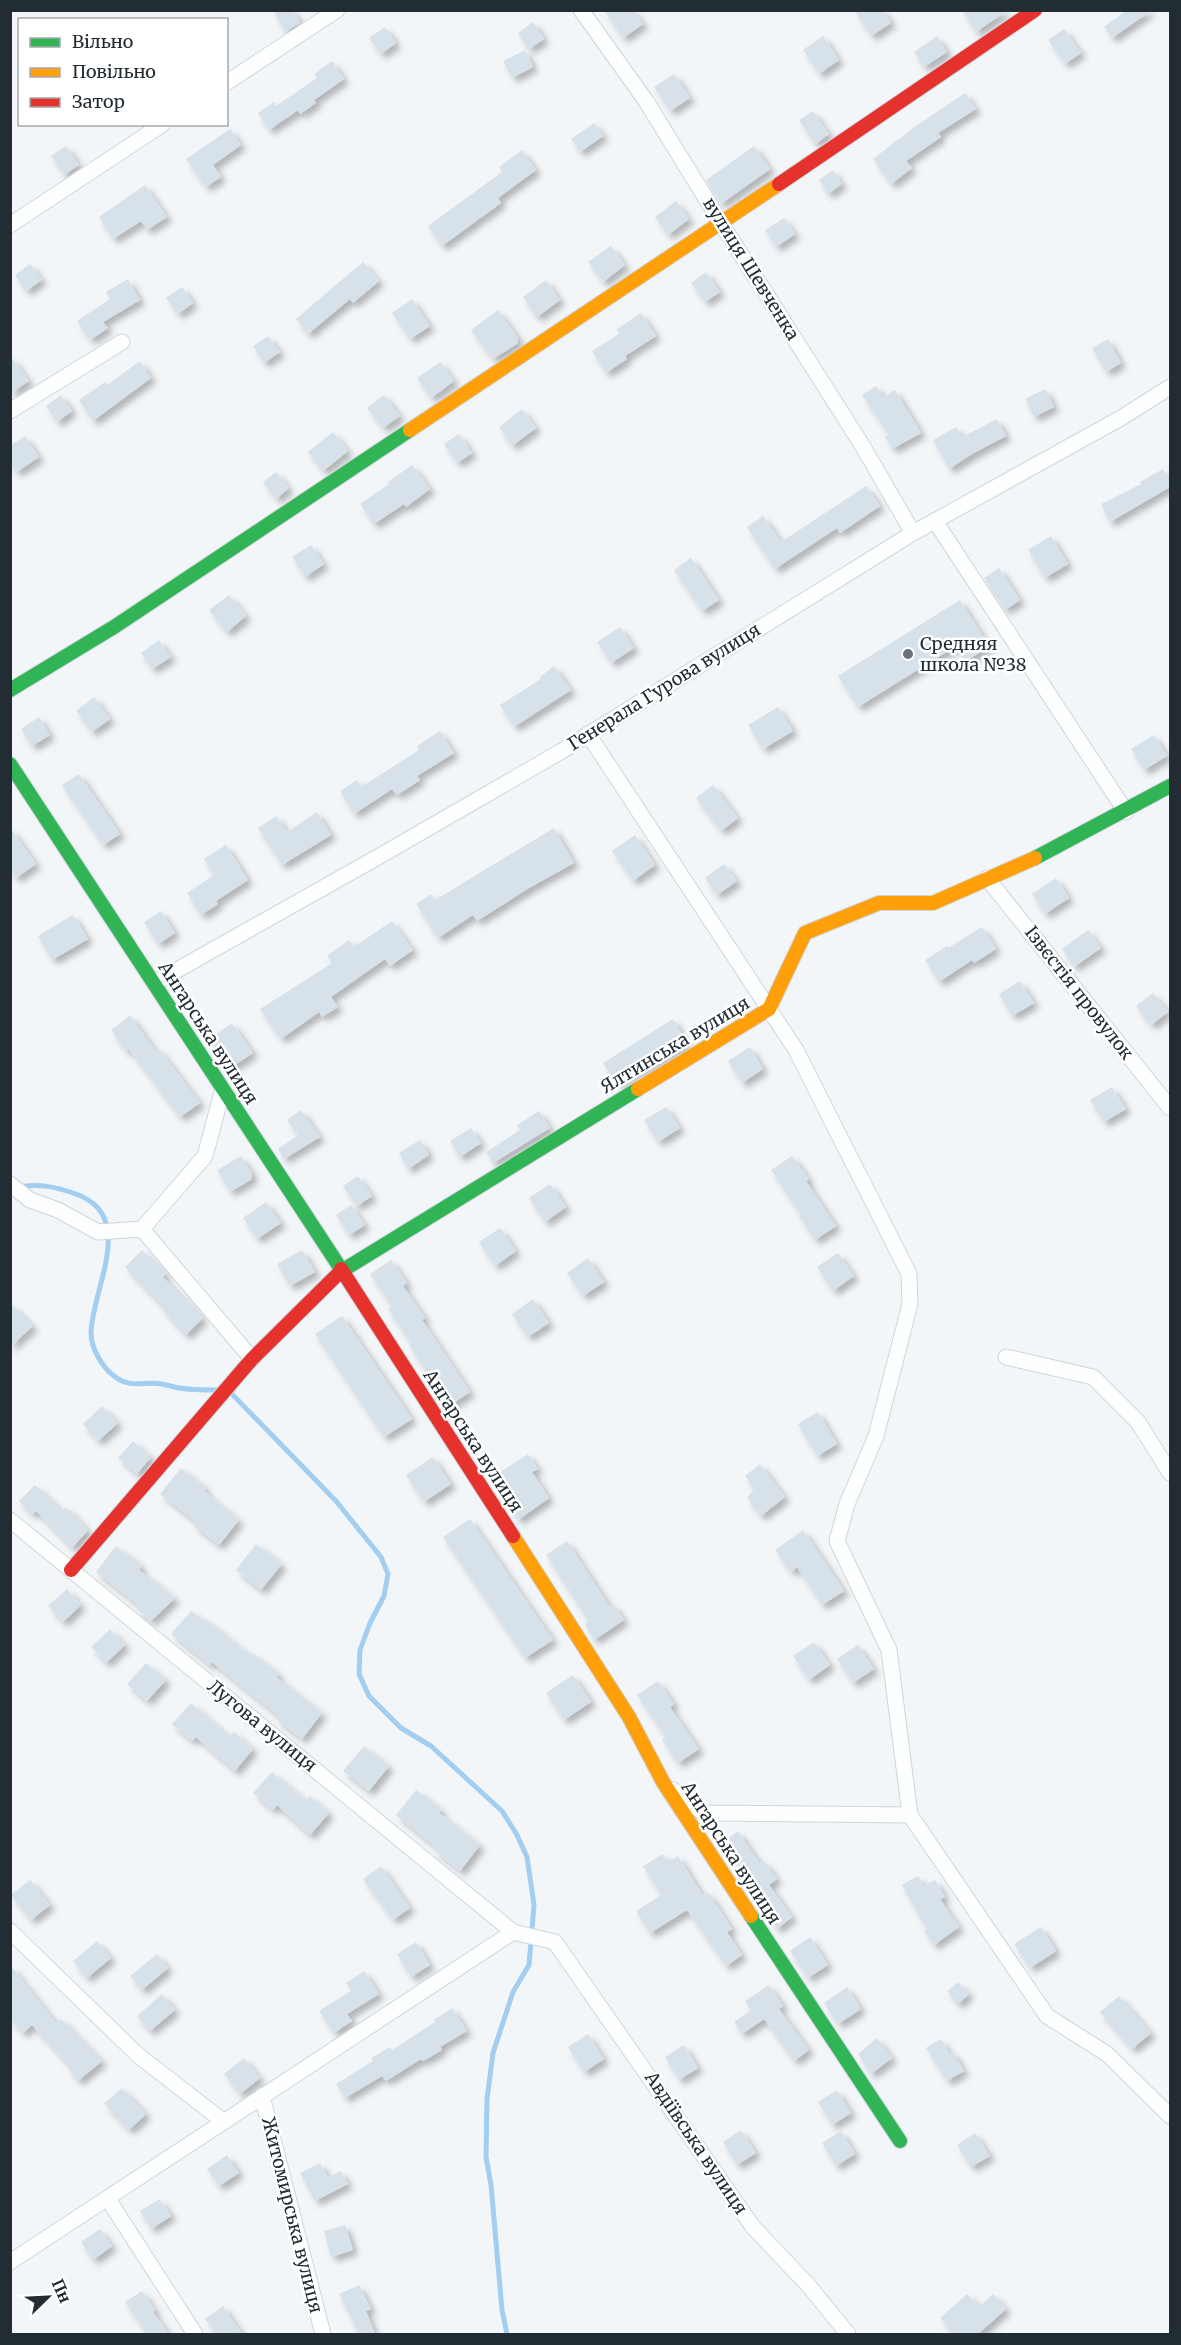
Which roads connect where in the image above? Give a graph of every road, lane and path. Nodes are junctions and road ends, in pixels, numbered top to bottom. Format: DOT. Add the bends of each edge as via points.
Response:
graph roads {
  1 [pos="337,10"];
  2 [pos="581,10"];
  3 [pos="1035,10"];
  4 [pos="228,82"];
  5 [pos="160,126"];
  6 [pos="721,224"];
  7 [pos="10,225"];
  8 [pos="122,342"];
  9 [pos="1170,387"];
  10 [pos="10,411"];
  11 [pos="935,521"];
  12 [pos="914,533"];
  13 [pos="10,690"];
  14 [pos="588,734"];
  15 [pos="10,764"];
  16 [pos="1170,786"];
  17 [pos="1126,812"];
  18 [pos="987,878"];
  19 [pos="154,983"];
  20 [pos="769,1009"];
  21 [pos="223,1089"];
  22 [pos="1170,1108"];
  23 [pos="10,1184"];
  24 [pos="142,1229"];
  25 [pos="342,1270"];
  26 [pos="1006,1357"];
  27 [pos="252,1359"];
  28 [pos="1170,1473"];
  29 [pos="10,1520"];
  30 [pos="70,1570"];
  31 [pos="663,1782"];
  32 [pos="910,1815"];
  33 [pos="10,1931"];
  34 [pos="513,1932"];
  35 [pos="262,2096"];
  36 [pos="1170,2116"];
  37 [pos="223,2121"];
  38 [pos="900,2141"];
  39 [pos="108,2199"];
  40 [pos="10,2262"];
  41 [pos="195,2334"];
  42 [pos="323,2334"];
  43 [pos="848,2334"];
  1 -- 4 [label="street"];
  2 -- 6 [label="street, вулиця Шевченка" via="646,101"];
  3 -- 6 [label="street"];
  5 -- 7 [label="street"];
  6 -- 12 [label="street, вулиця Шевченка"];
  6 -- 13 [label="street" via="114,627"];
  8 -- 10 [label="street"];
  9 -- 11 [label="street, Генерала Гурова вулиця"];
  11 -- 12 [label="street, Генерала Гурова вулиця"];
  11 -- 17 [label="street"];
  12 -- 14 [label="street, Генерала Гурова вулиця"];
  14 -- 19 [label="street, Генерала Гурова вулиця"];
  14 -- 20 [label="street"];
  15 -- 19 [label="street, Ангарська вулиця"];
  16 -- 17 [label="street, Ялтинська вулиця"];
  17 -- 18 [label="street, Ялтинська вулиця"];
  18 -- 20 [label="street, Ялтинська вулиця" via="933,903 879,903 805,933"];
  18 -- 22 [label="street, Ізвєстія провулок"];
  19 -- 21 [label="street, Ангарська вулиця"];
  20 -- 25 [label="street, Ялтинська вулиця"];
  20 -- 32 [label="street" via="796,1050 909,1274 910,1304 876,1436 847,1504 837,1541 889,1650"];
  21 -- 24 [label="street" via="205,1156"];
  21 -- 25 [label="street, Ангарська вулиця"];
  23 -- 24 [label="street" via="30,1200 98,1232"];
  24 -- 27 [label="street"];
  25 -- 27 [label="street, Ялтинська вулиця"];
  25 -- 31 [label="street, Ангарська вулиця" via="629,1717"];
  26 -- 28 [label="street" via="1093,1377 1138,1422"];
  27 -- 30 [label="street, Ялтинська вулиця"];
  29 -- 30 [label="street, Лугова вулиця"];
  30 -- 34 [label="street, Лугова вулиця"];
  31 -- 32 [label="street" via="704,1813"];
  31 -- 38 [label="street, Ангарська вулиця"];
  32 -- 36 [label="street" via="1047,2016 1107,2054"];
  33 -- 37 [label="street" via="140,2056"];
  34 -- 35 [label="street"];
  34 -- 43 [label="street, Авдіївська вулиця" via="555,1942 753,2227"];
  35 -- 37 [label="street"];
  35 -- 42 [label="street, Житомирська вулиця"];
  37 -- 39 [label="street"];
  39 -- 40 [label="street"];
  39 -- 41 [label="street"];
}
